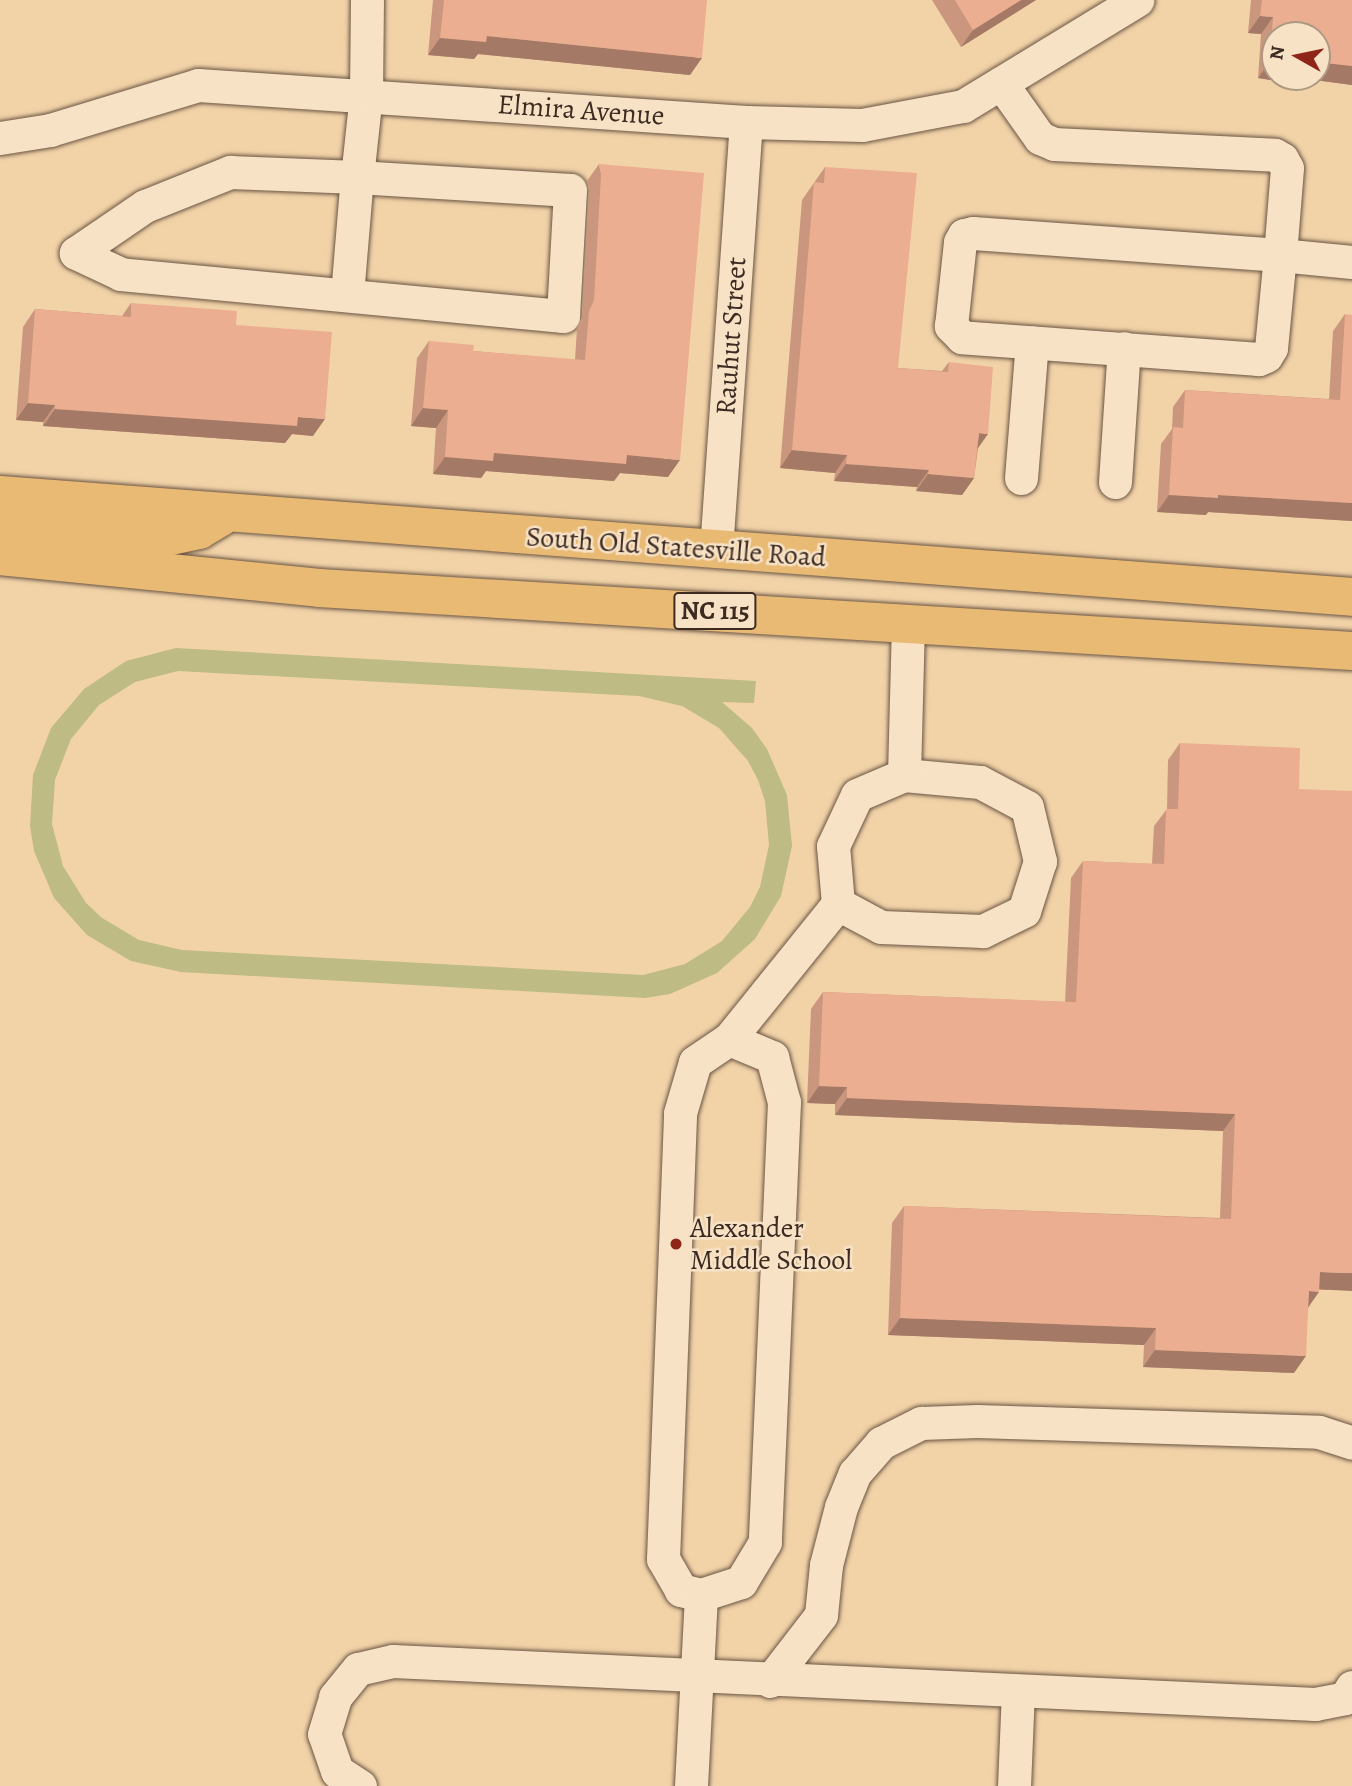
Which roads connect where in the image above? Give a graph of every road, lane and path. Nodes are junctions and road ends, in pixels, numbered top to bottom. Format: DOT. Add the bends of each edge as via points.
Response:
graph roads {
  1 [pos="367,0"];
  2 [pos="1138,0"];
  3 [pos="1002,83"];
  4 [pos="366,94"];
  5 [pos="746,122"];
  6 [pos="0,138"];
  7 [pos="357,177"];
  8 [pos="1280,255"];
  9 [pos="1352,262"];
  10 [pos="347,295"];
  11 [pos="1032,342"];
  12 [pos="1124,348"];
  13 [pos="1021,478"];
  14 [pos="1115,482"];
  15 [pos="0,495"];
  16 [pos="229,513"];
  17 [pos="0,527"];
  18 [pos="716,550"];
  19 [pos="0,556"];
  20 [pos="1352,597"];
  21 [pos="908,622"];
  22 [pos="1352,651"];
  23 [pos="904,775"];
  24 [pos="838,904"];
  25 [pos="729,1039"];
  26 [pos="1352,1443"];
  27 [pos="701,1595"];
  28 [pos="697,1678"];
  29 [pos="771,1681"];
  30 [pos="1352,1687"];
  31 [pos="1018,1691"];
  32 [pos="360,1786"];
  33 [pos="691,1786"];
  34 [pos="1014,1786"];
  1 -- 4 [label="street"];
  2 -- 3 [label="street, Elmira Avenue"];
  3 -- 5 [label="street, Elmira Avenue" via="963,106 862,125"];
  3 -- 8 [label="street" via="1040,138 1054,144 1275,155 1282,159 1287,168"];
  4 -- 5 [label="street, Elmira Avenue"];
  4 -- 6 [label="street, Elmira Avenue" via="198,85 50,130"];
  4 -- 7 [label="street"];
  5 -- 18 [label="street, Rauhut Street"];
  7 -- 10 [label="street"];
  7 -- 10 [label="street" via="570,190 563,316"];
  7 -- 10 [label="street" via="230,172 145,206 76,253 121,274"];
  8 -- 9 [label="street"];
  8 -- 11 [label="street" via="964,235 951,326 955,333"];
  8 -- 12 [label="street" via="1266,356"];
  11 -- 12 [label="street"];
  11 -- 13 [label="street"];
  12 -- 14 [label="street"];
  15 -- 16 [label="main road, South Old Statesville Road / NC 115"];
  16 -- 17 [label="main road" via="199,530 171,536"];
  16 -- 18 [label="main road, South Old Statesville Road / NC 115"];
  18 -- 20 [label="main road, South Old Statesville Road / NC 115"];
  19 -- 21 [label="main road, NC 115" via="319,588"];
  21 -- 22 [label="main road, NC 115"];
  21 -- 23 [label="street"];
  23 -- 24 [label="street" via="857,794 833,846"];
  23 -- 24 [label="street" via="980,782 1027,807 1040,861 1024,911 983,931 881,927"];
  24 -- 25 [label="street"];
  25 -- 27 [label="street" via="695,1062 680,1113 663,1559 681,1590"];
  25 -- 27 [label="street" via="772,1057 783,1102 765,1542 741,1582"];
  26 -- 29 [label="street" via="1319,1432 921,1423 881,1443 855,1473 826,1565 821,1615"];
  27 -- 28 [label="street"];
  28 -- 29 [label="street"];
  28 -- 32 [label="street" via="393,1661 358,1669 335,1697 324,1734 337,1771"];
  28 -- 33 [label="street"];
  29 -- 31 [label="street"];
  30 -- 31 [label="street" via="1345,1698 1315,1704"];
  31 -- 34 [label="street"];
}
